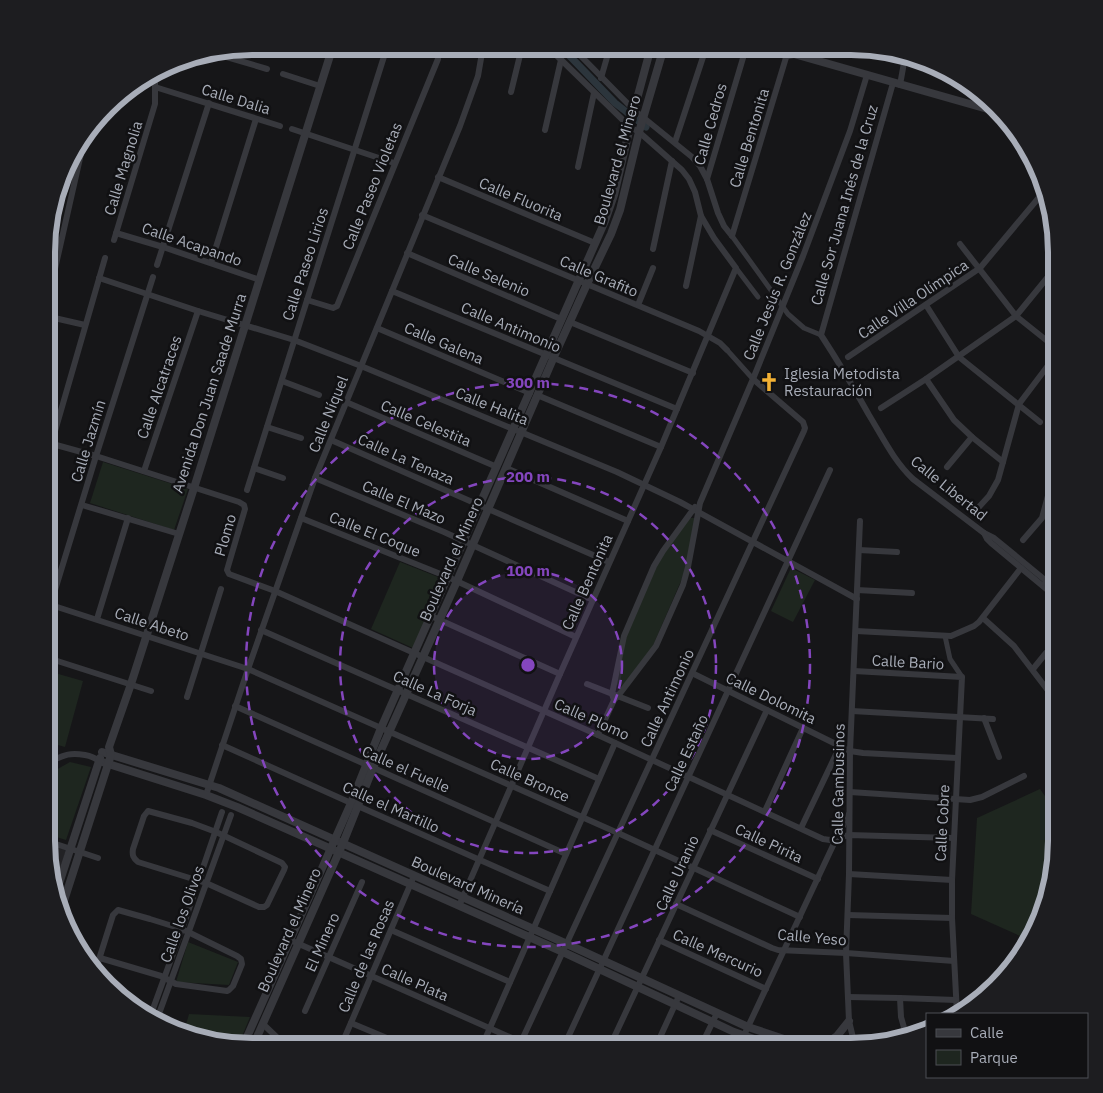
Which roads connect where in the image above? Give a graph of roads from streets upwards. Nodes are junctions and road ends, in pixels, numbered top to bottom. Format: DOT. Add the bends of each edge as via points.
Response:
graph roads {
  1 [pos="330,55"];
  2 [pos="384,55"];
  3 [pos="437,55"];
  4 [pos="482,55"];
  5 [pos="520,55"];
  6 [pos="556,55"];
  7 [pos="579,55"];
  8 [pos="608,55"];
  9 [pos="649,55"];
  10 [pos="662,55"];
  11 [pos="704,55"];
  12 [pos="744,55"];
  13 [pos="786,55"];
  14 [pos="800,55"];
  15 [pos="226,57"];
  16 [pos="561,60"];
  17 [pos="903,62"];
  18 [pos="267,69"];
  19 [pos="283,74"];
  20 [pos="866,75"];
  21 [pos="601,78"];
  22 [pos="156,80"];
  23 [pos="896,84"];
  24 [pos="155,86"];
  25 [pos="320,86"];
  26 [pos="511,92"];
  27 [pos="594,93"];
  28 [pos="209,103"];
  29 [pos="986,109"];
  30 [pos="256,118"];
  31 [pos="632,118"];
  32 [pos="641,124"];
  33 [pos="280,126"];
  34 [pos="292,129"];
  35 [pos="545,130"];
  36 [pos="306,134"];
  37 [pos="675,142"];
  38 [pos="354,149"];
  39 [pos="81,153"];
  40 [pos="672,161"];
  41 [pos="394,163"];
  42 [pos="578,167"];
  43 [pos="438,177"];
  44 [pos="707,178"];
  45 [pos="1040,196"];
  46 [pos="422,215"];
  47 [pos="701,216"];
  48 [pos="116,233"];
  49 [pos="732,236"];
  50 [pos="114,240"];
  51 [pos="595,243"];
  52 [pos="960,244"];
  53 [pos="163,247"];
  54 [pos="653,248"];
  55 [pos="407,254"];
  56 [pos="105,258"];
  57 [pos="211,263"];
  58 [pos="157,265"];
  59 [pos="652,268"];
  60 [pos="736,268"];
  61 [pos="980,268"];
  62 [pos="55,269"];
  63 [pos="154,277"];
  64 [pos="1048,277"];
  65 [pos="99,278"];
  66 [pos="260,280"];
  67 [pos="578,280"];
  68 [pos="587,284"];
  69 [pos="686,286"];
  70 [pos="392,291"];
  71 [pos="148,295"];
  72 [pos="758,297"];
  73 [pos="307,300"];
  74 [pos="638,305"];
  75 [pos="926,305"];
  76 [pos="783,307"];
  77 [pos="198,311"];
  78 [pos="1016,316"];
  79 [pos="55,318"];
  80 [pos="561,319"];
  81 [pos="570,322"];
  82 [pos="85,325"];
  83 [pos="246,325"];
  84 [pos="377,328"];
  85 [pos="708,335"];
  86 [pos="821,335"];
  87 [pos="294,340"];
  88 [pos="1048,342"];
  89 [pos="727,350"];
  90 [pos="550,357"];
  91 [pos="848,357"];
  92 [pos="958,357"];
  93 [pos="361,366"];
  94 [pos="1048,366"];
  95 [pos="693,373"];
  96 [pos="754,379"];
  97 [pos="926,379"];
  98 [pos="282,381"];
  99 [pos="534,394"];
  100 [pos="319,395"];
  101 [pos="346,402"];
  102 [pos="1019,404"];
  103 [pos="881,408"];
  104 [pos="677,409"];
  105 [pos="1040,422"];
  106 [pos="55,426"];
  107 [pos="268,427"];
  108 [pos="514,429"];
  109 [pos="522,432"];
  110 [pos="972,437"];
  111 [pos="301,438"];
  112 [pos="330,440"];
  113 [pos="55,444"];
  114 [pos="661,447"];
  115 [pos="96,456"];
  116 [pos="1004,462"];
  117 [pos="497,467"];
  118 [pos="947,467"];
  119 [pos="254,468"];
  120 [pos="506,468"];
  121 [pos="830,470"];
  122 [pos="144,471"];
  123 [pos="283,478"];
  124 [pos="315,478"];
  125 [pos="644,484"];
  126 [pos="194,488"];
  127 [pos="247,490"];
  128 [pos="1048,496"];
  129 [pos="82,505"];
  130 [pos="484,507"];
  131 [pos="978,508"];
  132 [pos="696,511"];
  133 [pos="128,518"];
  134 [pos="301,518"];
  135 [pos="628,521"];
  136 [pos="860,521"];
  137 [pos="984,533"];
  138 [pos="179,534"];
  139 [pos="1023,540"];
  140 [pos="464,541"];
  141 [pos="753,542"];
  142 [pos="472,545"];
  143 [pos="859,550"];
  144 [pos="897,552"];
  145 [pos="788,561"];
  146 [pos="609,562"];
  147 [pos="1021,568"];
  148 [pos="228,573"];
  149 [pos="448,577"];
  150 [pos="1048,579"];
  151 [pos="456,581"];
  152 [pos="1045,583"];
  153 [pos="1048,585"];
  154 [pos="55,586"];
  155 [pos="1048,587"];
  156 [pos="221,589"];
  157 [pos="857,590"];
  158 [pos="275,591"];
  159 [pos="912,593"];
  160 [pos="857,599"];
  161 [pos="593,600"];
  162 [pos="55,606"];
  163 [pos="431,616"];
  164 [pos="983,618"];
  165 [pos="97,619"];
  166 [pos="439,620"];
  167 [pos="261,630"];
  168 [pos="856,631"];
  169 [pos="146,635"];
  170 [pos="948,636"];
  171 [pos="576,637"];
  172 [pos="200,652"];
  173 [pos="1046,652"];
  174 [pos="415,654"];
  175 [pos="423,657"];
  176 [pos="55,660"];
  177 [pos="248,668"];
  178 [pos="1033,669"];
  179 [pos="854,671"];
  180 [pos="692,673"];
  181 [pos="560,674"];
  182 [pos="962,677"];
  183 [pos="130,684"];
  184 [pos="587,684"];
  185 [pos="398,690"];
  186 [pos="1048,690"];
  187 [pos="151,691"];
  188 [pos="728,691"];
  189 [pos="406,694"];
  190 [pos="187,697"];
  191 [pos="615,697"];
  192 [pos="235,706"];
  193 [pos="648,708"];
  194 [pos="767,710"];
  195 [pos="544,711"];
  196 [pos="852,711"];
  197 [pos="960,717"];
  198 [pos="984,718"];
  199 [pos="993,719"];
  200 [pos="382,728"];
  201 [pos="803,728"];
  202 [pos="390,732"];
  203 [pos="598,735"];
  204 [pos="615,743"];
  205 [pos="222,745"];
  206 [pos="840,746"];
  207 [pos="528,748"];
  208 [pos="107,751"];
  209 [pos="850,751"];
  210 [pos="999,757"];
  211 [pos="958,758"];
  212 [pos="55,760"];
  213 [pos="652,760"];
  214 [pos="100,761"];
  215 [pos="370,766"];
  216 [pos="689,776"];
  217 [pos="1024,776"];
  218 [pos="599,780"];
  219 [pos="208,784"];
  220 [pos="511,786"];
  221 [pos="850,792"];
  222 [pos="727,794"];
  223 [pos="206,795"];
  224 [pos="956,799"];
  225 [pos="354,805"];
  226 [pos="764,811"];
  227 [pos="222,812"];
  228 [pos="850,812"];
  229 [pos="231,815"];
  230 [pos="582,817"];
  231 [pos="495,823"];
  232 [pos="801,828"];
  233 [pos="710,830"];
  234 [pos="216,832"];
  235 [pos="618,834"];
  236 [pos="224,835"];
  237 [pos="849,835"];
  238 [pos="837,837"];
  239 [pos="953,838"];
  240 [pos="335,839"];
  241 [pos="55,843"];
  242 [pos="343,843"];
  243 [pos="70,848"];
  244 [pos="330,849"];
  245 [pos="654,850"];
  246 [pos="79,852"];
  247 [pos="339,852"];
  248 [pos="566,854"];
  249 [pos="98,858"];
  250 [pos="479,860"];
  251 [pos="693,868"];
  252 [pos="849,874"];
  253 [pos="414,876"];
  254 [pos="818,880"];
  255 [pos="952,880"];
  256 [pos="199,881"];
  257 [pos="59,882"];
  258 [pos="362,882"];
  259 [pos="206,884"];
  260 [pos="410,884"];
  261 [pos="550,891"];
  262 [pos="463,898"];
  263 [pos="64,900"];
  264 [pos="676,904"];
  265 [pos="459,906"];
  266 [pos="848,915"];
  267 [pos="800,917"];
  268 [pos="952,918"];
  269 [pos="182,929"];
  270 [pos="534,929"];
  271 [pos="390,930"];
  272 [pos="189,933"];
  273 [pos="530,938"];
  274 [pos="290,940"];
  275 [pos="659,940"];
  276 [pos="298,944"];
  277 [pos="567,944"];
  278 [pos="784,951"];
  279 [pos="563,952"];
  280 [pos="846,953"];
  281 [pos="100,958"];
  282 [pos="329,958"];
  283 [pos="603,960"];
  284 [pos="954,961"];
  285 [pos="98,964"];
  286 [pos="599,969"];
  287 [pos="371,976"];
  288 [pos="164,978"];
  289 [pos="641,978"];
  290 [pos="171,982"];
  291 [pos="510,982"];
  292 [pos="637,987"];
  293 [pos="766,989"];
  294 [pos="679,996"];
  295 [pos="848,997"];
  296 [pos="900,998"];
  297 [pos="956,1000"];
  298 [pos="675,1004"];
  299 [pos="957,1008"];
  300 [pos="152,1011"];
  301 [pos="305,1011"];
  302 [pos="717,1013"];
  303 [pos="159,1015"];
  304 [pos="849,1021"];
  305 [pos="713,1022"];
  306 [pos="351,1023"];
  307 [pos="263,1024"];
  308 [pos="748,1027"];
  309 [pos="490,1028"];
  310 [pos="905,1030"];
  311 [pos="744,1036"];
  312 [pos="247,1038"];
  313 [pos="257,1038"];
  314 [pos="278,1038"];
  315 [pos="344,1038"];
  316 [pos="387,1038"];
  317 [pos="486,1038"];
  318 [pos="512,1038"];
  319 [pos="523,1038"];
  320 [pos="568,1038"];
  321 [pos="614,1038"];
  322 [pos="660,1038"];
  323 [pos="705,1038"];
  324 [pos="750,1038"];
  325 [pos="780,1038"];
  326 [pos="834,1038"];
  327 [pos="853,1038"];
  1 -- 25 [label="street, Avenida Don Juan Saade Murra"];
  2 -- 38 [label="street, Calle Paseo Lirios"];
  3 -- 41 [label="street, Calle Paseo Violetas"];
  4 -- 43 [label="street, Calle Níquel" via="478,76"];
  5 -- 26 [label="street"];
  6 -- 16 [label="street"];
  7 -- 21 [label="street"];
  8 -- 21 [label="street"];
  9 -- 31 [label="street, Boulevard el Minero"];
  10 -- 32 [label="street, Boulevard el Minero"];
  11 -- 37 [label="street"];
  12 -- 44 [label="street, Calle Cedros"];
  13 -- 49 [label="street, Calle Bentonita"];
  14 -- 20 [label="street"];
  15 -- 18 [label="street"];
  16 -- 27 [label="street"];
  16 -- 35 [label="street"];
  17 -- 23 [label="street, Calle Sor Juana Inés de la Cruz"];
  19 -- 25 [label="street"];
  20 -- 23 [label="street"];
  20 -- 76 [label="street, Calle Jesús R. González" via="829,190"];
  21 -- 31 [label="street"];
  22 -- 24 [label="street, Calle Magnolia"];
  23 -- 29 [label="street"];
  23 -- 86 [label="street, Calle Sor Juana Inés de la Cruz"];
  24 -- 28 [label="street, Calle Dalia"];
  24 -- 48 [label="street, Calle Magnolia" via="155,104"];
  25 -- 36 [label="street, Avenida Don Juan Saade Murra"];
  27 -- 31 [label="street"];
  27 -- 42 [label="street"];
  28 -- 30 [label="street, Calle Dalia"];
  28 -- 53 [label="street"];
  30 -- 33 [label="street, Calle Dalia"];
  30 -- 57 [label="street"];
  31 -- 32 [label="street"];
  31 -- 32 [label="street"];
  31 -- 51 [label="street, Boulevard el Minero" via="610,208"];
  32 -- 37 [label="street"];
  32 -- 40 [label="street"];
  32 -- 68 [label="street, Boulevard el Minero" via="615,223"];
  34 -- 36 [label="street"];
  36 -- 38 [label="street"];
  36 -- 66 [label="street, Avenida Don Juan Saade Murra"];
  37 -- 44 [label="street" via="700,166"];
  38 -- 41 [label="street"];
  38 -- 73 [label="street, Calle Paseo Lirios"];
  39 -- 62 [label="street"];
  40 -- 47 [label="street" via="689,179"];
  40 -- 54 [label="street"];
  41 -- 73 [label="street, Calle Paseo Violetas" via="337,306 333,308"];
  43 -- 46 [label="street, Calle Níquel"];
  43 -- 51 [label="street, Calle Fluorita"];
  44 -- 49 [label="street" via="718,213"];
  45 -- 61 [label="street, Calle Villa Olímpica"];
  46 -- 55 [label="street, Calle Níquel"];
  46 -- 67 [label="street, Calle Grafito"];
  47 -- 60 [label="street"];
  47 -- 69 [label="street"];
  48 -- 50 [label="street, Calle Magnolia"];
  48 -- 53 [label="street, Calle Acapando"];
  49 -- 76 [label="street"];
  51 -- 67 [label="street, Boulevard el Minero"];
  52 -- 61 [label="street"];
  53 -- 57 [label="street, Calle Acapando"];
  53 -- 58 [label="street"];
  55 -- 70 [label="street, Calle Níquel"];
  55 -- 80 [label="street, Calle Selenio"];
  56 -- 65 [label="street"];
  57 -- 66 [label="street, Calle Acapando"];
  59 -- 74 [label="street"];
  60 -- 72 [label="street"];
  60 -- 85 [label="street, Calle Bentonita"];
  61 -- 75 [label="street, Calle Villa Olímpica"];
  61 -- 78 [label="street"];
  63 -- 71 [label="street, Calle Jazmín"];
  64 -- 78 [label="street"];
  65 -- 71 [label="street, Calle Halita"];
  65 -- 82 [label="street"];
  66 -- 83 [label="street, Avenida Don Juan Saade Murra"];
  67 -- 68 [label="street, Calle Grafito"];
  67 -- 80 [label="street, Boulevard el Minero"];
  68 -- 74 [label="street, Calle Grafito"];
  68 -- 81 [label="street, Boulevard el Minero"];
  70 -- 84 [label="street, Calle Níquel"];
  70 -- 90 [label="street, Calle Antimonio"];
  71 -- 77 [label="street, Calle Halita"];
  71 -- 115 [label="street, Calle Jazmín"];
  73 -- 87 [label="street, Calle Paseo Lirios"];
  74 -- 85 [label="street, Calle Grafito"];
  75 -- 91 [label="street, Calle Villa Olímpica"];
  75 -- 92 [label="street"];
  76 -- 86 [label="street" via="804,328"];
  76 -- 96 [label="street, Calle Jesús R. González"];
  77 -- 83 [label="street, Calle Halita"];
  77 -- 122 [label="street, Calle Alcatraces"];
  78 -- 88 [label="street"];
  78 -- 92 [label="street"];
  79 -- 82 [label="street"];
  80 -- 90 [label="street, Boulevard el Minero"];
  81 -- 90 [label="street, Boulevard el Minero"];
  81 -- 95 [label="street"];
  82 -- 106 [label="street"];
  83 -- 87 [label="street, Calle Halita"];
  83 -- 126 [label="street, Avenida Don Juan Saade Murra"];
  84 -- 93 [label="street, Calle Níquel"];
  84 -- 99 [label="street, Calle Galena"];
  85 -- 89 [label="street, Calle Grafito"];
  85 -- 95 [label="street, Calle Bentonita"];
  86 -- 137 [label="street, Calle Libertad" via="900,465 913,479"];
  87 -- 93 [label="street, Calle Halita"];
  87 -- 98 [label="street, Calle Paseo Lirios"];
  89 -- 96 [label="street, Calle Grafito"];
  90 -- 99 [label="street, Boulevard el Minero"];
  90 -- 104 [label="street, Calle Antimonio"];
  92 -- 97 [label="street"];
  92 -- 102 [label="street"];
  93 -- 101 [label="street, Calle Níquel"];
  93 -- 108 [label="street, Calle Halita"];
  94 -- 102 [label="street"];
  95 -- 104 [label="street, Calle Bentonita"];
  96 -- 132 [label="street, Calle Jesús R. González"];
  96 -- 141 [label="street, Calle Antimonio" via="803,422 805,428"];
  97 -- 103 [label="street"];
  97 -- 110 [label="street" via="954,420"];
  98 -- 100 [label="street"];
  98 -- 107 [label="street, Calle Paseo Lirios"];
  99 -- 108 [label="street, Boulevard el Minero"];
  99 -- 109 [label="street, Boulevard el Minero"];
  99 -- 114 [label="street, Calle Galena"];
  101 -- 112 [label="street, Calle Níquel"];
  101 -- 117 [label="street, Calle Celestita"];
  102 -- 105 [label="street"];
  102 -- 116 [label="street"];
  104 -- 114 [label="street, Calle Bentonita"];
  107 -- 111 [label="street"];
  107 -- 119 [label="street, Calle Paseo Lirios"];
  108 -- 109 [label="street, Calle Halita"];
  108 -- 117 [label="street, Boulevard el Minero"];
  109 -- 120 [label="street, Boulevard el Minero"];
  109 -- 125 [label="street, Calle Halita"];
  110 -- 116 [label="street"];
  110 -- 118 [label="street"];
  112 -- 124 [label="street, Calle Níquel"];
  112 -- 130 [label="street, Calle La Tenaza"];
  113 -- 115 [label="street"];
  114 -- 125 [label="street, Calle Bentonita"];
  115 -- 122 [label="street"];
  115 -- 129 [label="street, Calle Jazmín"];
  116 -- 131 [label="street" via="993,490"];
  117 -- 130 [label="street, Boulevard el Minero"];
  119 -- 123 [label="street"];
  119 -- 127 [label="street, Calle Paseo Lirios"];
  120 -- 130 [label="street, Boulevard el Minero"];
  120 -- 135 [label="street"];
  121 -- 145 [label="street, Calle Estaño"];
  122 -- 126 [label="street"];
  124 -- 134 [label="street, Calle Níquel"];
  124 -- 140 [label="street, Calle El Mazo"];
  125 -- 132 [label="street, Calle Halita"];
  125 -- 135 [label="street, Calle Bentonita"];
  126 -- 138 [label="street, Avenida Don Juan Saade Murra"];
  126 -- 148 [label="street, Plomo" via="244,505"];
  128 -- 139 [label="street" via="1039,524"];
  129 -- 133 [label="street"];
  129 -- 154 [label="street, Calle Jazmín"];
  130 -- 140 [label="street, Boulevard el Minero"];
  130 -- 142 [label="street, Boulevard el Minero"];
  130 -- 146 [label="street, Calle La Tenaza"];
  132 -- 141 [label="street, Calle Halita"];
  132 -- 191 [label="street, Calle Jesús R. González" via="654,566 624,636"];
  132 -- 191 [label="street, Calle Jesús R. González" via="686,577 679,594 656,646"];
  133 -- 138 [label="street"];
  133 -- 165 [label="street"];
  134 -- 149 [label="street, Calle El Coque"];
  134 -- 158 [label="street, Calle Níquel"];
  135 -- 146 [label="street, Calle Bentonita"];
  136 -- 143 [label="street, Calle Gambusinos"];
  137 -- 147 [label="street, Calle Libertad"];
  137 -- 152 [label="street, Calle Libertad"];
  138 -- 169 [label="street, Avenida Don Juan Saade Murra"];
  140 -- 142 [label="street, Calle El Mazo"];
  140 -- 149 [label="street, Boulevard el Minero"];
  141 -- 145 [label="street, Calle Halita"];
  141 -- 180 [label="street, Calle Antimonio"];
  142 -- 151 [label="street, Boulevard el Minero"];
  142 -- 161 [label="street, Calle El Mazo"];
  143 -- 144 [label="street"];
  143 -- 157 [label="street, Calle Gambusinos"];
  145 -- 160 [label="street, Calle Halita"];
  145 -- 188 [label="street, Calle Estaño"];
  146 -- 161 [label="street, Calle Bentonita"];
  147 -- 152 [label="street, Calle Libertad"];
  147 -- 164 [label="street"];
  148 -- 158 [label="street, Calle Plomo"];
  149 -- 151 [label="street, Calle El Coque"];
  149 -- 163 [label="street, Boulevard el Minero"];
  150 -- 152 [label="street"];
  151 -- 166 [label="street, Boulevard el Minero"];
  151 -- 171 [label="street, Calle El Coque"];
  152 -- 153 [label="street, Calle Libertad"];
  152 -- 155 [label="street, Calle Libertad"];
  156 -- 172 [label="street"];
  157 -- 159 [label="street"];
  157 -- 160 [label="street, Calle Gambusinos"];
  158 -- 167 [label="street, Calle Níquel"];
  158 -- 174 [label="street, Calle Plomo"];
  160 -- 168 [label="street, Calle Gambusinos"];
  161 -- 171 [label="street, Calle Bentonita"];
  162 -- 165 [label="street, Calle Abeto"];
  163 -- 166 [label="street"];
  163 -- 174 [label="street, Boulevard el Minero"];
  164 -- 170 [label="street" via="974,626"];
  164 -- 178 [label="street" via="1014,646"];
  165 -- 169 [label="street, Calle Abeto"];
  166 -- 175 [label="street, Boulevard el Minero"];
  166 -- 181 [label="street"];
  167 -- 177 [label="street, Calle Níquel"];
  167 -- 185 [label="street, Calle La Forja"];
  168 -- 170 [label="street"];
  168 -- 179 [label="street, Calle Gambusinos"];
  169 -- 172 [label="street, Calle Abeto"];
  169 -- 183 [label="street, Avenida Don Juan Saade Murra"];
  170 -- 182 [label="street" via="950,659"];
  171 -- 181 [label="street, Calle Bentonita"];
  172 -- 177 [label="street, Calle Abeto"];
  172 -- 190 [label="street"];
  173 -- 178 [label="street"];
  174 -- 175 [label="street, Calle Plomo"];
  174 -- 185 [label="street, Boulevard el Minero"];
  175 -- 189 [label="street, Boulevard el Minero"];
  175 -- 195 [label="street, Calle Plomo"];
  176 -- 183 [label="street"];
  177 -- 192 [label="street, Calle Níquel"];
  177 -- 200 [label="street, Calle Bronce"];
  178 -- 186 [label="street"];
  179 -- 182 [label="street, Calle Bario"];
  179 -- 196 [label="street, Calle Gambusinos"];
  180 -- 188 [label="street, Calle Dolomita"];
  180 -- 213 [label="street, Calle Antimonio"];
  181 -- 195 [label="street, Calle Bentonita"];
  182 -- 197 [label="street, Calle Cobre"];
  183 -- 187 [label="street"];
  183 -- 208 [label="street, Avenida Don Juan Saade Murra"];
  184 -- 191 [label="street"];
  185 -- 189 [label="street, Calle La Forja"];
  185 -- 200 [label="street, Boulevard el Minero"];
  188 -- 194 [label="street, Calle Dolomita"];
  188 -- 216 [label="street, Calle Estaño"];
  189 -- 202 [label="street, Boulevard el Minero"];
  189 -- 207 [label="street, Calle La Forja"];
  191 -- 193 [label="street"];
  191 -- 203 [label="street, Calle Jesús R. González"];
  192 -- 205 [label="street, Calle Níquel"];
  192 -- 215 [label="street, Calle el Fuelle"];
  194 -- 201 [label="street, Calle Dolomita"];
  194 -- 222 [label="street, Calle Uranio"];
  195 -- 203 [label="street, Calle Plomo"];
  195 -- 207 [label="street, Calle Bentonita"];
  196 -- 197 [label="street"];
  196 -- 209 [label="street, Calle Gambusinos"];
  197 -- 198 [label="street"];
  197 -- 211 [label="street, Calle Cobre"];
  198 -- 199 [label="street"];
  198 -- 210 [label="street"];
  200 -- 202 [label="street, Calle Bronce"];
  200 -- 215 [label="street, Boulevard el Minero"];
  201 -- 206 [label="street, Calle Dolomita"];
  201 -- 226 [label="street"];
  202 -- 215 [label="street, Boulevard el Minero"];
  202 -- 220 [label="street, Calle Bronce"];
  203 -- 204 [label="street, Calle Plomo"];
  204 -- 213 [label="street, Calle Plomo"];
  204 -- 218 [label="street"];
  205 -- 219 [label="street, Calle Níquel"];
  205 -- 225 [label="street, Calle el Martillo"];
  206 -- 209 [label="street, Calle Dolomita"];
  206 -- 232 [label="street"];
  207 -- 218 [label="street, Calle La Forja"];
  207 -- 220 [label="street, Calle Bentonita"];
  208 -- 214 [label="street, Avenida Don Juan Saade Murra"];
  208 -- 214 [label="street"];
  208 -- 219 [label="street, Boulevard Minería"];
  209 -- 211 [label="street, Calle Dolomita"];
  209 -- 221 [label="street, Calle Gambusinos"];
  211 -- 224 [label="street, Calle Cobre"];
  212 -- 214 [label="street" via="77,753"];
  213 -- 216 [label="street, Calle Plomo"];
  213 -- 235 [label="street, Calle Antimonio"];
  214 -- 223 [label="street, Boulevard Minería"];
  214 -- 243 [label="street, Avenida Don Juan Saade Murra"];
  214 -- 246 [label="street, Avenida Don Juan Saade Murra"];
  215 -- 225 [label="street, Boulevard el Minero"];
  215 -- 231 [label="street, Calle el Fuelle"];
  216 -- 222 [label="street, Calle Plomo"];
  216 -- 245 [label="street, Calle Estaño"];
  217 -- 224 [label="street" via="976,799"];
  218 -- 230 [label="street"];
  219 -- 223 [label="street, Calle Níquel"];
  219 -- 240 [label="street, Boulevard Minería"];
  220 -- 230 [label="street, Calle Bronce"];
  220 -- 231 [label="street, Calle Bentonita"];
  221 -- 224 [label="street"];
  221 -- 228 [label="street, Calle Gambusinos"];
  222 -- 226 [label="street, Calle Plomo"];
  222 -- 233 [label="street, Calle Uranio"];
  223 -- 244 [label="street, Boulevard Minería"];
  224 -- 239 [label="street, Calle Cobre"];
  225 -- 240 [label="street, Boulevard el Minero"];
  225 -- 242 [label="street, Boulevard el Minero"];
  225 -- 250 [label="street, Calle el Martillo"];
  226 -- 232 [label="street, Calle Plomo"];
  227 -- 234 [label="street, Calle los Olivos"];
  228 -- 237 [label="street, Calle Gambusinos"];
  228 -- 238 [label="street"];
  229 -- 236 [label="street, Calle los Olivos"];
  230 -- 235 [label="street, Calle Bronce"];
  230 -- 248 [label="street"];
  231 -- 248 [label="street, Calle el Fuelle"];
  231 -- 250 [label="street, Calle Bentonita"];
  232 -- 238 [label="street, Calle Plomo" via="827,840"];
  233 -- 251 [label="street, Calle Uranio"];
  233 -- 254 [label="street, Calle Pirita"];
  234 -- 236 [label="street"];
  234 -- 256 [label="street, Calle los Olivos"];
  234 -- 256 [label="street" via="151,811 144,816 133,849 135,860"];
  235 -- 245 [label="street, Calle Bronce"];
  235 -- 277 [label="street, Calle Antimonio"];
  236 -- 259 [label="street, Calle los Olivos"];
  236 -- 259 [label="street" via="279,861 284,870 268,903 262,908"];
  237 -- 238 [label="street, Calle Plomo"];
  237 -- 239 [label="street, Calle Plomo"];
  237 -- 252 [label="street, Calle Gambusinos"];
  238 -- 254 [label="street"];
  239 -- 255 [label="street, Calle Cobre"];
  240 -- 242 [label="street, Boulevard Minería"];
  240 -- 244 [label="street, Boulevard el Minero"];
  241 -- 243 [label="street"];
  242 -- 247 [label="street, Boulevard el Minero"];
  242 -- 253 [label="street, Boulevard Minería"];
  243 -- 246 [label="street"];
  243 -- 257 [label="street, Avenida Don Juan Saade Murra"];
  244 -- 247 [label="street, Boulevard Minería"];
  244 -- 274 [label="street, Boulevard el Minero"];
  245 -- 251 [label="street, Calle Bronce"];
  245 -- 283 [label="street, Calle Estaño"];
  246 -- 249 [label="street"];
  246 -- 263 [label="street, Avenida Don Juan Saade Murra"];
  247 -- 260 [label="street, Boulevard Minería"];
  247 -- 276 [label="street, Boulevard el Minero"];
  248 -- 261 [label="street"];
  250 -- 261 [label="street, Calle el Martillo"];
  250 -- 262 [label="street, Calle Bentonita"];
  251 -- 264 [label="street, Calle Uranio"];
  251 -- 267 [label="street, Calle Bronce"];
  252 -- 255 [label="street"];
  252 -- 266 [label="street, Calle Gambusinos"];
  253 -- 260 [label="street, Calle de las Rosas"];
  253 -- 262 [label="street, Boulevard Minería"];
  254 -- 267 [label="street"];
  255 -- 268 [label="street, Calle Cobre"];
  256 -- 259 [label="street"];
  256 -- 269 [label="street, Calle los Olivos"];
  258 -- 282 [label="street, El Minero"];
  259 -- 272 [label="street, Calle los Olivos"];
  260 -- 265 [label="street, Boulevard Minería"];
  260 -- 271 [label="street, Calle de las Rosas"];
  261 -- 270 [label="street"];
  262 -- 265 [label="street, Calle Bentonita"];
  262 -- 270 [label="street, Boulevard Minería"];
  264 -- 275 [label="street, Calle Uranio"];
  264 -- 278 [label="street, Calle Yeso"];
  265 -- 273 [label="street, Boulevard Minería"];
  266 -- 268 [label="street"];
  266 -- 280 [label="street, Calle Gambusinos"];
  267 -- 278 [label="street"];
  268 -- 284 [label="street, Calle Cobre"];
  269 -- 272 [label="street"];
  269 -- 281 [label="street" via="118,910 113,915"];
  269 -- 288 [label="street, Calle los Olivos"];
  270 -- 273 [label="street"];
  270 -- 277 [label="street, Boulevard Minería"];
  271 -- 287 [label="street, Calle de las Rosas"];
  271 -- 291 [label="street"];
  272 -- 290 [label="street, Calle los Olivos"];
  272 -- 290 [label="street" via="237,956 242,964 229,990"];
  273 -- 279 [label="street, Boulevard Minería"];
  273 -- 291 [label="street"];
  274 -- 276 [label="street, Calle Plata"];
  274 -- 312 [label="street, Boulevard el Minero"];
  275 -- 289 [label="street, Calle Uranio"];
  275 -- 293 [label="street, Calle Mercurio"];
  276 -- 282 [label="street, Calle Plata"];
  276 -- 307 [label="street, Boulevard el Minero"];
  277 -- 279 [label="street, Calle Antimonio"];
  277 -- 283 [label="street, Boulevard Minería"];
  278 -- 280 [label="street, Calle Yeso"];
  278 -- 293 [label="street"];
  279 -- 286 [label="street, Boulevard Minería"];
  279 -- 319 [label="street, Calle Antimonio"];
  280 -- 284 [label="street, Calle Yeso"];
  280 -- 295 [label="street, Calle Gambusinos"];
  281 -- 285 [label="street"];
  281 -- 288 [label="street"];
  282 -- 287 [label="street, Calle Plata"];
  282 -- 301 [label="street, El Minero"];
  283 -- 286 [label="street, Calle Estaño"];
  283 -- 289 [label="street, Boulevard Minería"];
  284 -- 297 [label="street, Calle Cobre"];
  286 -- 292 [label="street, Boulevard Minería"];
  286 -- 320 [label="street, Calle Estaño"];
  287 -- 306 [label="street, Calle de las Rosas"];
  287 -- 309 [label="street, Calle Plata"];
  288 -- 290 [label="street"];
  288 -- 300 [label="street, Calle los Olivos"];
  289 -- 292 [label="street, Calle Uranio"];
  289 -- 294 [label="street, Boulevard Minería"];
  290 -- 303 [label="street, Calle los Olivos"];
  291 -- 309 [label="street"];
  292 -- 298 [label="street, Boulevard Minería"];
  292 -- 321 [label="street, Calle Uranio"];
  293 -- 308 [label="street"];
  294 -- 298 [label="street"];
  294 -- 302 [label="street, Boulevard Minería"];
  295 -- 296 [label="street"];
  295 -- 304 [label="street, Calle Gambusinos"];
  296 -- 297 [label="street"];
  296 -- 310 [label="street"];
  297 -- 299 [label="street, Calle Cobre"];
  298 -- 305 [label="street, Boulevard Minería"];
  298 -- 322 [label="street"];
  302 -- 305 [label="street"];
  302 -- 308 [label="street, Boulevard Minería"];
  304 -- 326 [label="street"];
  304 -- 327 [label="street, Calle Gambusinos"];
  305 -- 311 [label="street, Boulevard Minería"];
  305 -- 323 [label="street"];
  306 -- 315 [label="street, Calle de las Rosas"];
  306 -- 316 [label="street"];
  307 -- 313 [label="street, Boulevard el Minero"];
  307 -- 314 [label="street"];
  308 -- 311 [label="street"];
  308 -- 325 [label="street, Boulevard Minería"];
  309 -- 317 [label="street"];
  309 -- 318 [label="street, Calle Plata"];
  311 -- 324 [label="street, Boulevard Minería"];
}
